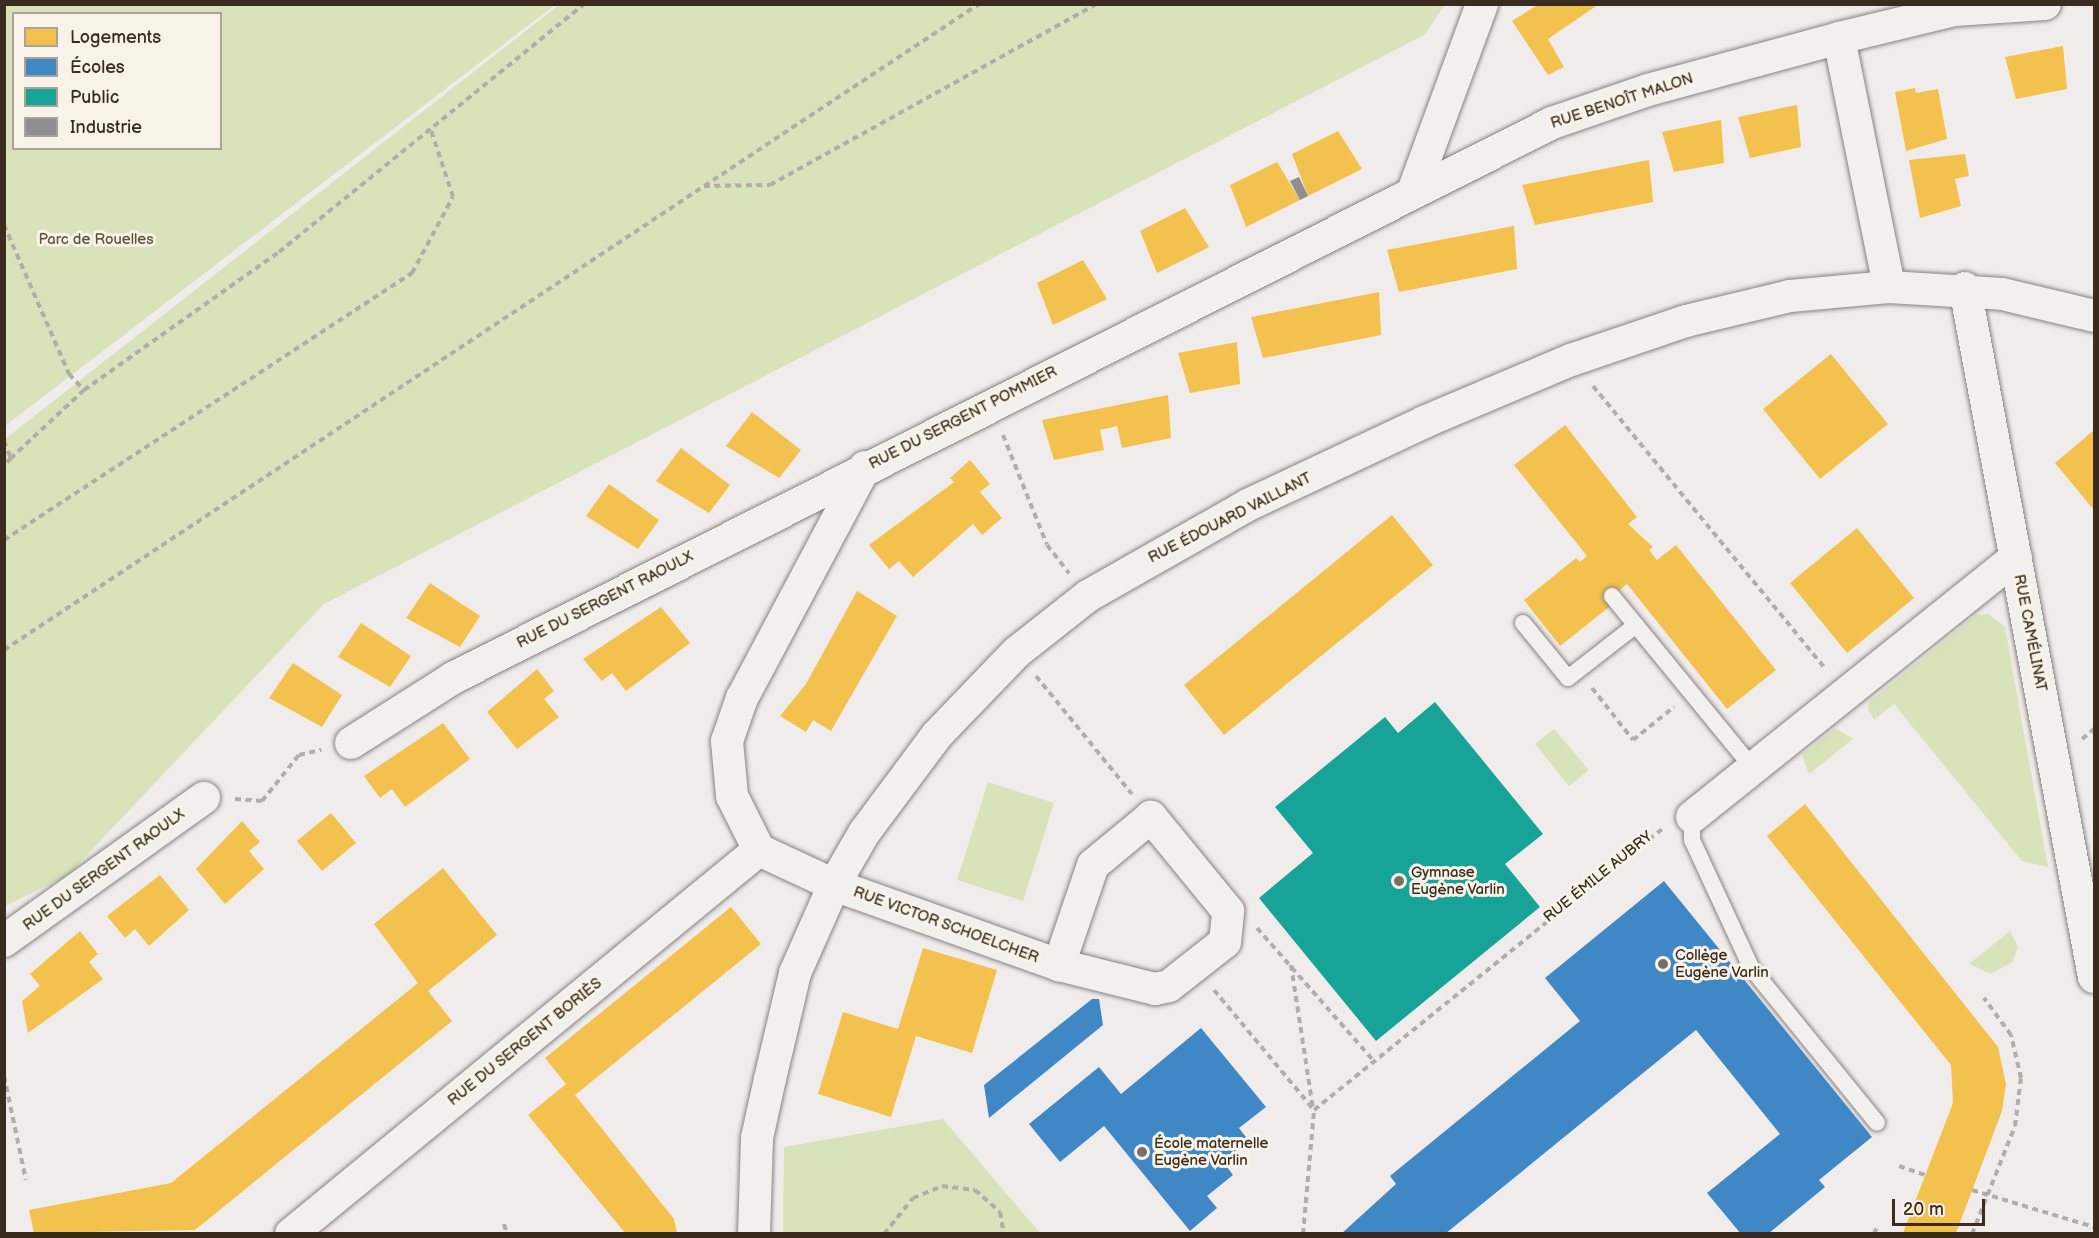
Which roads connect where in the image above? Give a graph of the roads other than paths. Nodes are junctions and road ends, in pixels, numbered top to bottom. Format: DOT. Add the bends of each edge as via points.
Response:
graph roads {
  1 [pos="1482,4"];
  2 [pos="2045,4"];
  3 [pos="1839,38"];
  4 [pos="1414,189"];
  5 [pos="1889,286"];
  6 [pos="1965,288"];
  7 [pos="2094,316"];
  8 [pos="865,467"];
  9 [pos="2016,557"];
  10 [pos="1612,596"];
  11 [pos="1523,623"];
  12 [pos="1636,625"];
  13 [pos="351,743"];
  14 [pos="1753,768"];
  15 [pos="204,798"];
  16 [pos="1692,817"];
  17 [pos="759,850"];
  18 [pos="834,885"];
  19 [pos="2086,892"];
  20 [pos="4,941"];
  21 [pos="1059,965"];
  22 [pos="2094,977"];
  23 [pos="1877,1123"];
  24 [pos="291,1233"];
  25 [pos="754,1233"];
  1 -- 4 [label="street"];
  2 -- 3 [label="street, RUE BENOÎT MALON" via="1955,10"];
  3 -- 4 [label="street, RUE BENOÎT MALON" via="1648,90 1552,123"];
  3 -- 5 [label="street"];
  4 -- 8 [label="street, RUE DU SERGENT POMMIER"];
  5 -- 6 [label="street, RUE ÉDOUARD VAILLANT"];
  5 -- 18 [label="street, RUE ÉDOUARD VAILLANT" via="1779,299 1686,321 1571,360 1424,422 1248,505 1088,596 1017,652 937,735 864,833"];
  6 -- 7 [label="street, RUE ÉDOUARD VAILLANT"];
  6 -- 9 [label="street, RUE CAMÉLINAT"];
  8 -- 13 [label="street, RUE DU SERGENT RAOULX" via="453,678"];
  8 -- 17 [label="street, RUE DU SERGENT POMMIER" via="742,698 728,741 732,796"];
  9 -- 14 [label="street"];
  9 -- 19 [label="street, RUE CAMÉLINAT"];
  10 -- 12 [label="lane"];
  11 -- 12 [label="lane" via="1569,678"];
  12 -- 14 [label="lane"];
  14 -- 16 [label="street"];
  15 -- 20 [label="street, RUE DU SERGENT RAOULX"];
  16 -- 23 [label="lane" via="1692,840 1752,969"];
  17 -- 18 [label="street"];
  17 -- 24 [label="street, RUE DU SERGENT BORIÈS"];
  18 -- 21 [label="street, RUE VICTOR SCHOELCHER"];
  18 -- 25 [label="street, RUE ÉDOUARD VAILLANT" via="795,973 770,1079 757,1138"];
  19 -- 22 [label="street, RUE CAMÉLINAT"];
  21 -- 21 [label="street, RUE VICTOR SCHOELCHER" via="1093,865 1151,817 1228,911 1225,942 1169,986 1155,988"];
}
